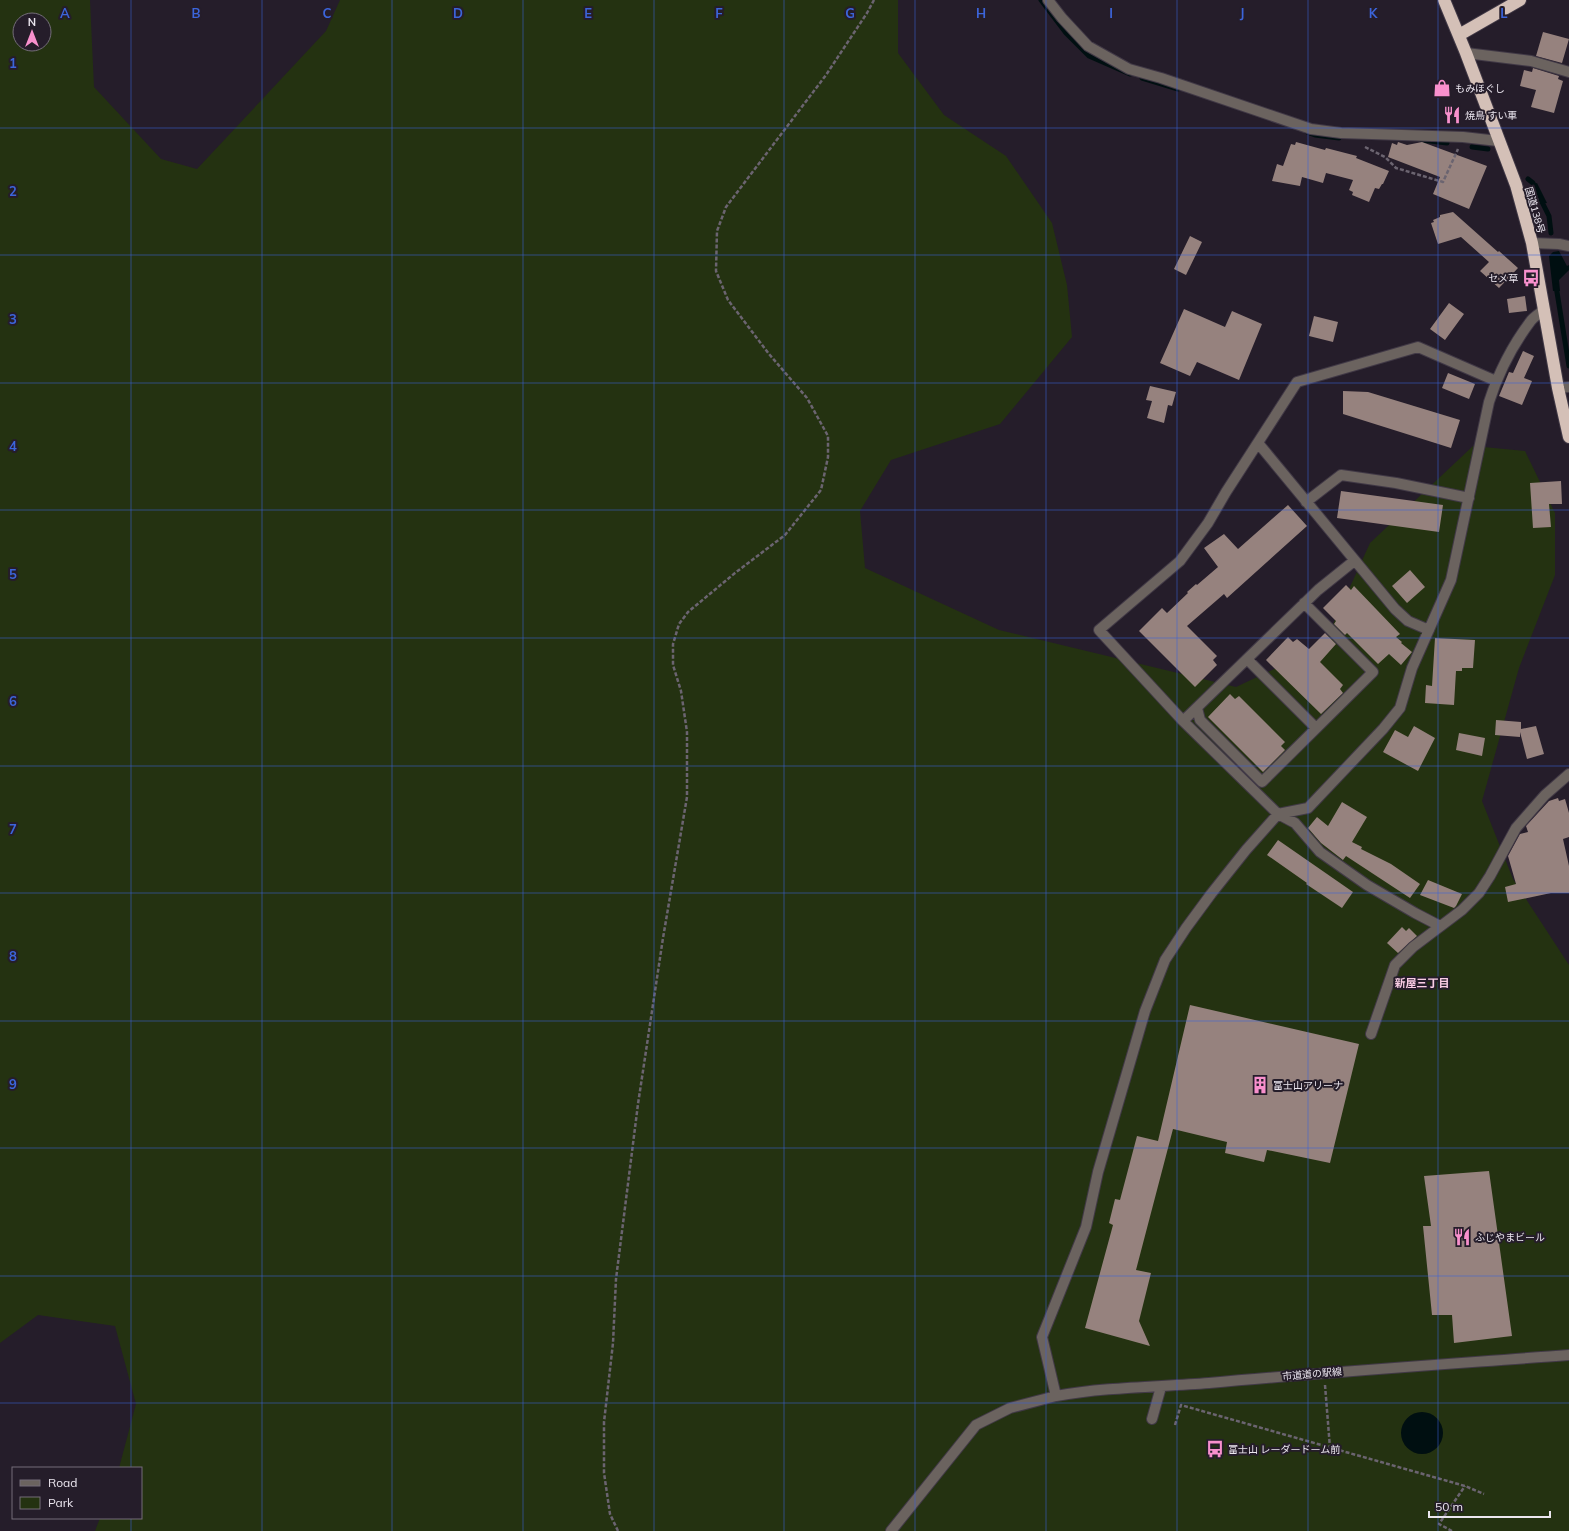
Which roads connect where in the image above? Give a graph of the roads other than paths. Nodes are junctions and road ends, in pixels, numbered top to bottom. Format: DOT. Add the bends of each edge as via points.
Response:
graph roads {
  1 [pos="1048,0"];
  2 [pos="1444,0"];
  3 [pos="1520,0"];
  4 [pos="1459,35"];
  5 [pos="1466,53"];
  6 [pos="1569,72"];
  7 [pos="1498,141"];
  8 [pos="1532,243"];
  9 [pos="1569,246"];
  10 [pos="1544,310"];
  11 [pos="1496,381"];
  12 [pos="1564,388"];
  13 [pos="1569,437"];
  14 [pos="1258,443"];
  15 [pos="1469,498"];
  16 [pos="1306,502"];
  17 [pos="1354,561"];
  18 [pos="1304,603"];
  19 [pos="1428,630"];
  20 [pos="1247,659"];
  21 [pos="1197,708"];
  22 [pos="1183,721"];
  23 [pos="1316,728"];
  24 [pos="1569,774"];
  25 [pos="1278,814"];
  26 [pos="1440,926"];
  27 [pos="1371,1034"];
  28 [pos="1569,1356"];
  29 [pos="1161,1387"];
  30 [pos="1056,1396"];
  31 [pos="1152,1419"];
  32 [pos="891,1531"];
  1 -- 7 [label="street" via="1088,46 1129,69 1311,129 1341,133 1463,137"];
  2 -- 4 [label="highway, 国道138号"];
  3 -- 4 [label="highway"];
  4 -- 5 [label="highway, 国道138号"];
  5 -- 6 [label="street" via="1531,61"];
  5 -- 7 [label="highway, 国道138号"];
  7 -- 8 [label="highway, 国道138号" via="1516,185"];
  8 -- 9 [label="street"];
  8 -- 10 [label="highway, 国道138号"];
  10 -- 11 [label="street" via="1530,321"];
  10 -- 12 [label="highway, 国道138号"];
  11 -- 14 [label="street" via="1418,347 1297,382"];
  11 -- 15 [label="street" via="1489,402"];
  12 -- 13 [label="highway, 国道138号"];
  14 -- 16 [label="street"];
  14 -- 22 [label="street" via="1208,523 1180,561 1099,630"];
  15 -- 16 [label="street" via="1341,475"];
  15 -- 19 [label="street" via="1451,580"];
  16 -- 17 [label="street"];
  17 -- 18 [label="street"];
  17 -- 19 [label="street" via="1396,610 1408,621"];
  18 -- 20 [label="street"];
  18 -- 23 [label="street" via="1373,672"];
  19 -- 25 [label="street" via="1412,668 1400,708 1383,729 1308,808"];
  20 -- 21 [label="street"];
  20 -- 23 [label="street"];
  21 -- 22 [label="street"];
  21 -- 23 [label="street" via="1200,720 1262,782"];
  22 -- 25 [label="street"];
  24 -- 26 [label="street" via="1545,795 1516,828 1478,893 1462,910"];
  25 -- 26 [label="street" via="1295,823 1320,852 1367,885"];
  25 -- 30 [label="street" via="1246,850 1186,928 1165,960 1145,1011 1098,1172 1086,1227 1042,1337"];
  26 -- 27 [label="street" via="1395,965"];
  28 -- 29 [label="street, 市道道の駅線"];
  29 -- 30 [label="street, 市道道の駅線"];
  29 -- 31 [label="street"];
  30 -- 32 [label="street, 市道道の駅線" via="1010,1408 976,1425"];
}
